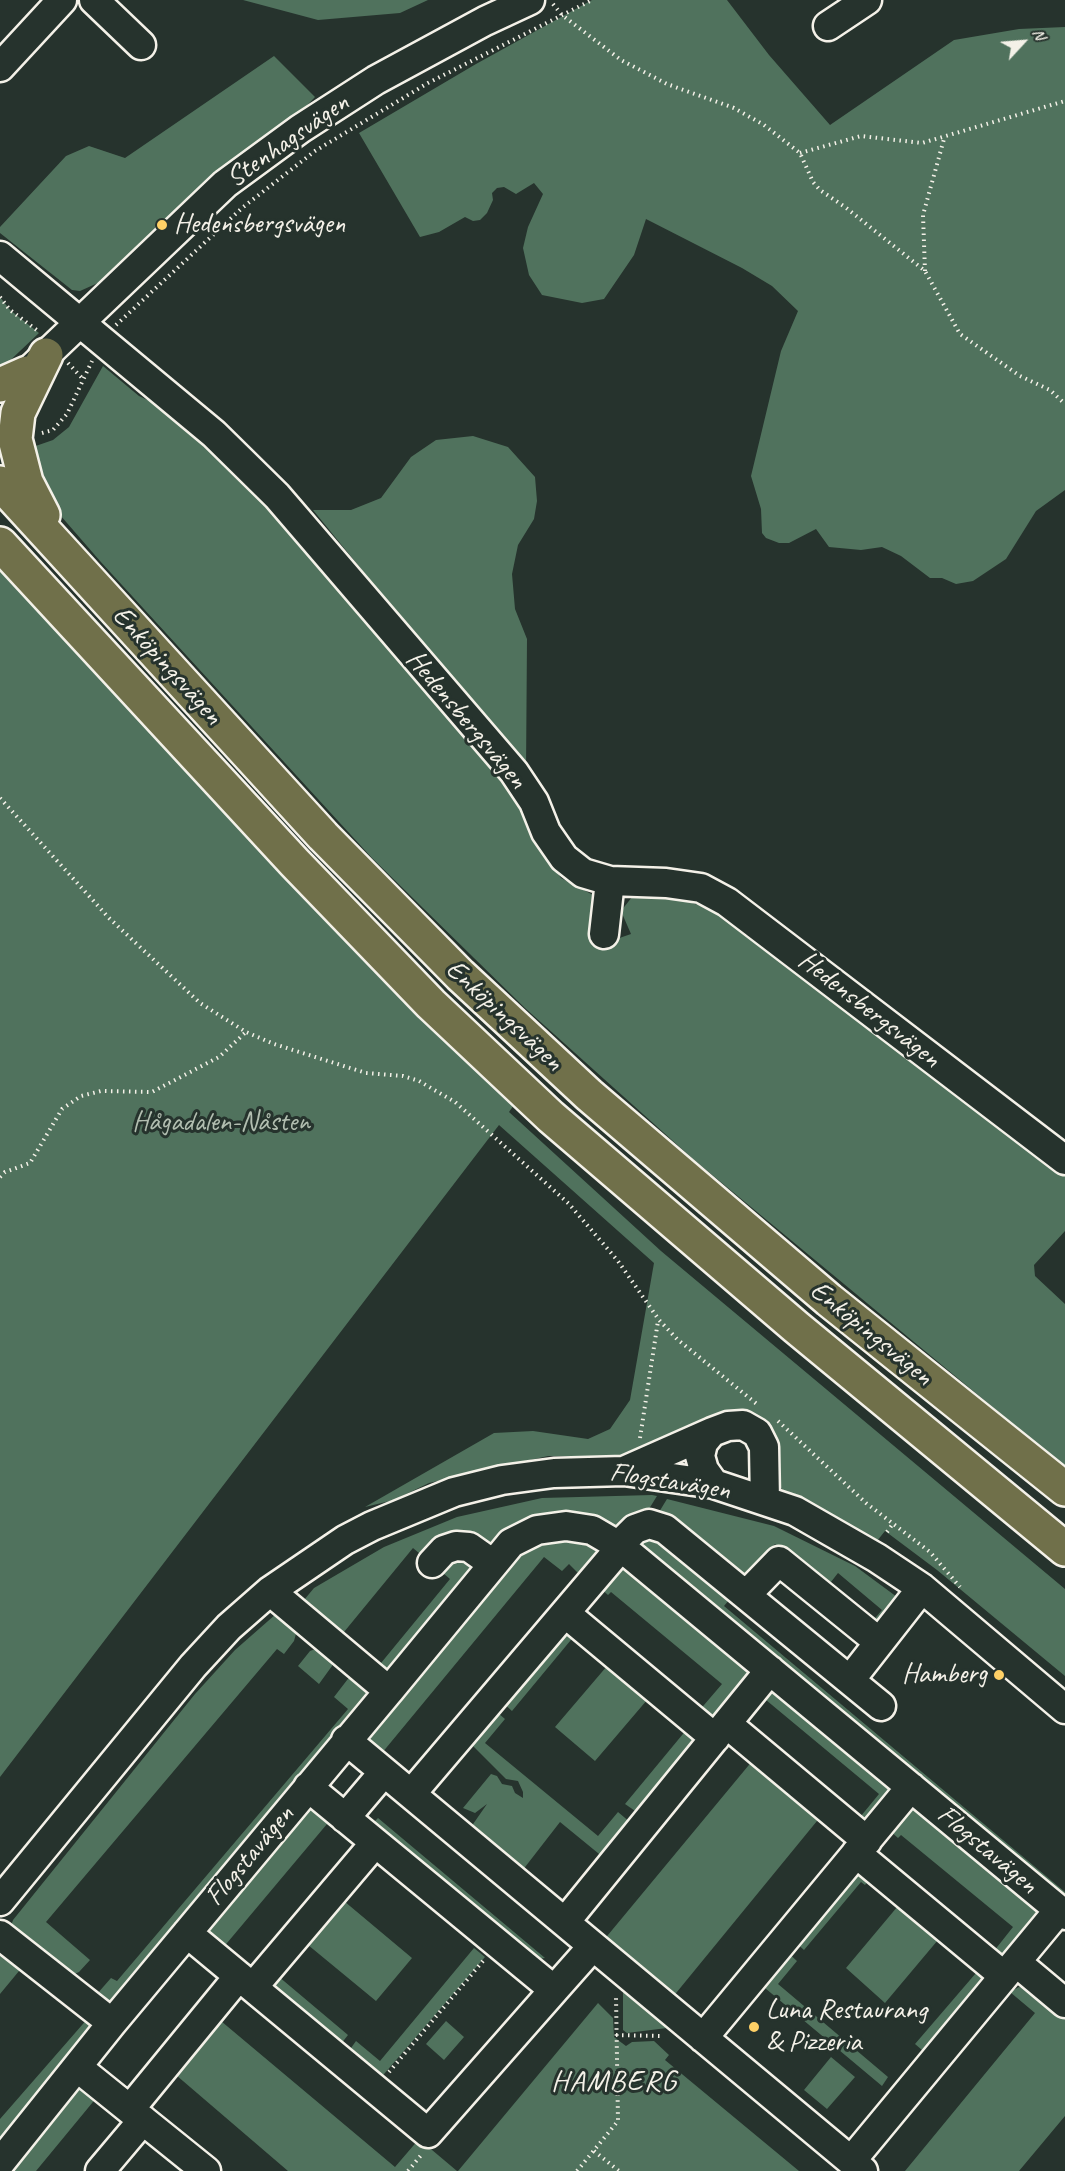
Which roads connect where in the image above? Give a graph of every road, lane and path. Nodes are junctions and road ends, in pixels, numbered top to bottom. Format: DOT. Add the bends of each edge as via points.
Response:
graph roads {
  1 [pos="62,0"];
  2 [pos="93,0"];
  3 [pos="530,0"];
  4 [pos="549,0"];
  5 [pos="592,0"];
  6 [pos="867,0"];
  7 [pos="562,15"];
  8 [pos="828,26"];
  9 [pos="141,45"];
  10 [pos="0,67"];
  11 [pos="1065,101"];
  12 [pos="944,138"];
  13 [pos="800,153"];
  14 [pos="0,256"];
  15 [pos="925,271"];
  16 [pos="80,321"];
  17 [pos="104,340"];
  18 [pos="24,371"];
  19 [pos="0,399"];
  20 [pos="1065,404"];
  21 [pos="15,438"];
  22 [pos="0,483"];
  23 [pos="0,544"];
  24 [pos="58,546"];
  25 [pos="0,798"];
  26 [pos="610,881"];
  27 [pos="604,934"];
  28 [pos="246,1032"];
  29 [pos="1065,1160"];
  30 [pos="0,1178"];
  31 [pos="658,1320"];
  32 [pos="762,1407"];
  33 [pos="770,1415"];
  34 [pos="712,1432"];
  35 [pos="630,1459"];
  36 [pos="714,1484"];
  37 [pos="1065,1488"];
  38 [pos="765,1501"];
  39 [pos="892,1525"];
  40 [pos="887,1532"];
  41 [pos="621,1547"];
  42 [pos="1065,1549"];
  43 [pos="432,1563"];
  44 [pos="494,1564"];
  45 [pos="960,1586"];
  46 [pos="922,1588"];
  47 [pos="270,1592"];
  48 [pos="746,1596"];
  49 [pos="565,1613"];
  50 [pos="879,1642"];
  51 [pos="770,1670"];
  52 [pos="850,1680"];
  53 [pos="389,1691"];
  54 [pos="881,1706"];
  55 [pos="1065,1709"];
  56 [pos="721,1731"];
  57 [pos="346,1740"];
  58 [pos="384,1772"];
  59 [pos="308,1786"];
  60 [pos="911,1787"];
  61 [pos="411,1794"];
  62 [pos="345,1818"];
  63 [pos="375,1843"];
  64 [pos="861,1847"];
  65 [pos="0,1901"];
  66 [pos="1062,1912"];
  67 [pos="565,1922"];
  68 [pos="187,1933"];
  69 [pos="0,1935"];
  70 [pos="498,1944"];
  71 [pos="593,1946"];
  72 [pos="616,1965"];
  73 [pos="1010,1969"];
  74 [pos="246,1981"];
  75 [pos="554,1990"];
  76 [pos="1065,2003"];
  77 [pos="680,2018"];
  78 [pos="112,2023"];
  79 [pos="616,2035"];
  80 [pos="703,2038"];
  81 [pos="77,2067"];
  82 [pos="375,2089"];
  83 [pos="136,2114"];
  84 [pos="594,2151"];
  85 [pos="0,2163"];
  86 [pos="857,2166"];
  87 [pos="100,2171"];
  88 [pos="206,2171"];
  89 [pos="577,2171"];
  90 [pos="619,2171"];
  1 -- 10 [label="street"];
  2 -- 9 [label="street"];
  3 -- 16 [label="street, Stenhagsvägen" via="416,58 300,129 225,184"];
  4 -- 7 [label="path"];
  5 -- 7 [label="path"];
  6 -- 8 [label="street"];
  7 -- 13 [label="path" via="621,60 667,84 734,108"];
  7 -- 17 [label="path" via="428,83 315,151 242,208 113,327"];
  11 -- 12 [label="path"];
  12 -- 13 [label="path" via="922,143 861,136"];
  12 -- 15 [label="path" via="923,214"];
  13 -- 15 [label="path" via="820,190"];
  14 -- 16 [label="street, Hedensbergsvägen"];
  15 -- 20 [label="path" via="960,334 1020,376 1050,390"];
  16 -- 17 [label="street, Hedensbergsvägen"];
  16 -- 18 [label="street, Stenhagsvägen"];
  17 -- 21 [label="path" via="67,414 53,430"];
  17 -- 26 [label="street, Hedensbergsvägen" via="214,434 277,496 514,772 564,858 583,873"];
  18 -- 19 [label="street, Stenhagsvägen"];
  18 -- 21 [label="main road"];
  21 -- 24 [label="main road" via="26,482"];
  22 -- 24 [label="main road, Enköpingsvägen"];
  23 -- 42 [label="main road, Enköpingsvägen" via="296,863 457,1028 551,1117 796,1327"];
  24 -- 37 [label="main road, Enköpingsvägen" via="323,836 460,975 589,1095 829,1300"];
  25 -- 28 [label="path" via="141,949 200,1004"];
  26 -- 27 [label="street"];
  26 -- 29 [label="street, Hedensbergsvägen" via="701,888 727,902"];
  28 -- 30 [label="path" via="219,1057 152,1092 101,1091 81,1096 63,1109 30,1163 5,1172"];
  28 -- 31 [label="path" via="366,1073 419,1081 455,1102 569,1204 618,1262"];
  31 -- 32 [label="path"];
  31 -- 35 [label="path" via="642,1435"];
  33 -- 39 [label="path"];
  34 -- 35 [label="street"];
  34 -- 36 [label="street" via="700,1456"];
  34 -- 38 [label="street" via="743,1425 757,1433 766,1462"];
  35 -- 36 [label="street, Flogstavägen"];
  35 -- 47 [label="street, Flogstavägen" via="454,1492 345,1540"];
  36 -- 38 [label="street, Flogstavägen"];
  38 -- 46 [label="street, Flogstavägen" via="795,1511"];
  39 -- 40 [label="path"];
  39 -- 45 [label="path" via="930,1552"];
  41 -- 44 [label="street, Flogstavägen" via="592,1530 566,1526 537,1530 511,1543"];
  41 -- 48 [label="street" via="635,1529 649,1524 665,1529"];
  41 -- 49 [label="street"];
  41 -- 51 [label="street, Flogstavägen"];
  43 -- 44 [label="street" via="456,1546 469,1547"];
  44 -- 53 [label="street, Flogstavägen"];
  46 -- 50 [label="street"];
  46 -- 55 [label="street, Flogstavägen"];
  47 -- 53 [label="street"];
  47 -- 65 [label="street, Flogstavägen" via="229,1627 193,1666"];
  48 -- 50 [label="street" via="779,1561"];
  48 -- 52 [label="street"];
  49 -- 56 [label="street"];
  49 -- 61 [label="street"];
  50 -- 52 [label="street"];
  51 -- 56 [label="street"];
  51 -- 60 [label="street, Flogstavägen"];
  52 -- 54 [label="street"];
  53 -- 57 [label="street, Flogstavägen"];
  56 -- 64 [label="street"];
  56 -- 67 [label="street"];
  57 -- 58 [label="street"];
  57 -- 59 [label="street, Flogstavägen"];
  58 -- 61 [label="street"];
  58 -- 62 [label="street"];
  59 -- 62 [label="street"];
  59 -- 68 [label="street, Flogstavägen"];
  60 -- 64 [label="street"];
  60 -- 66 [label="street, Flogstavägen"];
  61 -- 67 [label="street"];
  62 -- 63 [label="street"];
  63 -- 70 [label="street"];
  63 -- 74 [label="street"];
  64 -- 73 [label="street"];
  64 -- 80 [label="street"];
  66 -- 73 [label="street"];
  67 -- 71 [label="street"];
  68 -- 74 [label="street"];
  68 -- 78 [label="street, Flogstavägen"];
  69 -- 78 [label="street"];
  70 -- 75 [label="street"];
  70 -- 82 [label="path"];
  71 -- 72 [label="street"];
  71 -- 75 [label="street"];
  72 -- 77 [label="street"];
  72 -- 79 [label="path"];
  73 -- 76 [label="street"];
  73 -- 86 [label="street"];
  74 -- 82 [label="street"];
  74 -- 83 [label="street"];
  75 -- 82 [label="street" via="429,2133"];
  77 -- 79 [label="path" via="664,2036"];
  77 -- 80 [label="street"];
  78 -- 81 [label="street, Flogstavägen"];
  79 -- 84 [label="path" via="618,2121"];
  80 -- 86 [label="street"];
  81 -- 83 [label="street"];
  81 -- 85 [label="street, Flogstavägen"];
  83 -- 87 [label="street"];
  83 -- 88 [label="street"];
  84 -- 89 [label="path"];
  84 -- 90 [label="path"];
}
